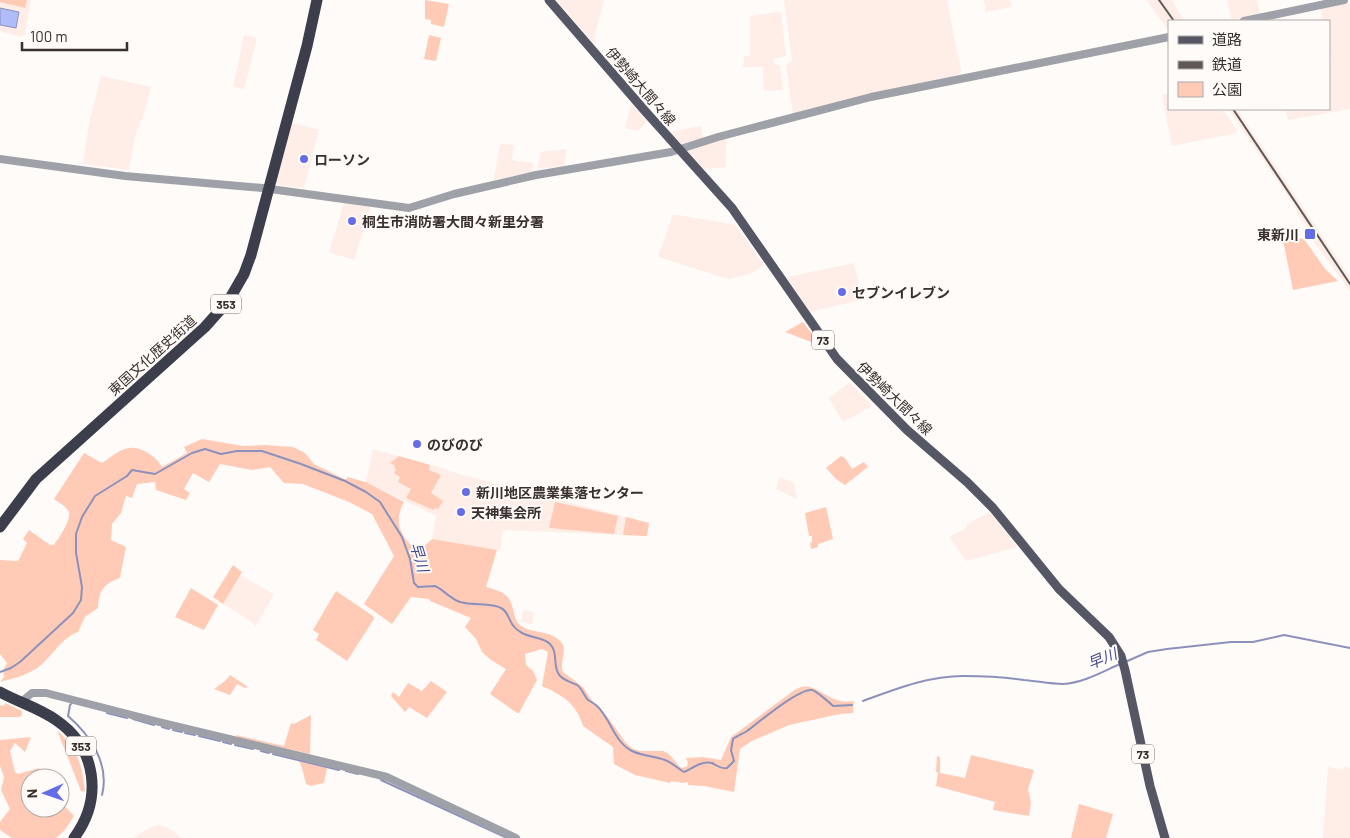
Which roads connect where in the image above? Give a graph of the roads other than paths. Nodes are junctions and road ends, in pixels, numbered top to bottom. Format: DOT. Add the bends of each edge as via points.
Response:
graph roads {
  1 [pos="317,0"];
  2 [pos="549,0"];
  3 [pos="1344,0"];
  4 [pos="1249,20"];
  5 [pos="1168,37"];
  6 [pos="679,149"];
  7 [pos="0,159"];
  8 [pos="269,189"];
  9 [pos="0,527"];
  10 [pos="0,692"];
  11 [pos="24,704"];
  12 [pos="74,838"];
  13 [pos="516,838"];
  14 [pos="1165,838"];
  1 -- 8 [label="highway, 東国文化歴史街道 / 353"];
  2 -- 6 [label="main road, 伊勢崎大間々線 / 73"];
  3 -- 4 [label="street"];
  5 -- 6 [label="street" via="871,97"];
  6 -- 8 [label="street" via="536,175 409,208"];
  6 -- 14 [label="main road, 伊勢崎大間々線 / 73" via="732,208 837,359 907,430 980,494 1059,589 1109,637 1122,658 1150,786"];
  7 -- 8 [label="street" via="125,176"];
  8 -- 9 [label="highway, 東国文化歴史街道 / 353" via="247,265 219,314 36,479"];
  10 -- 11 [label="highway, 353"];
  11 -- 12 [label="highway, 353" via="54,718 78,741 86,755 92,798 86,818"];
  11 -- 13 [label="street" via="32,693 46,692 380,775"];
}
